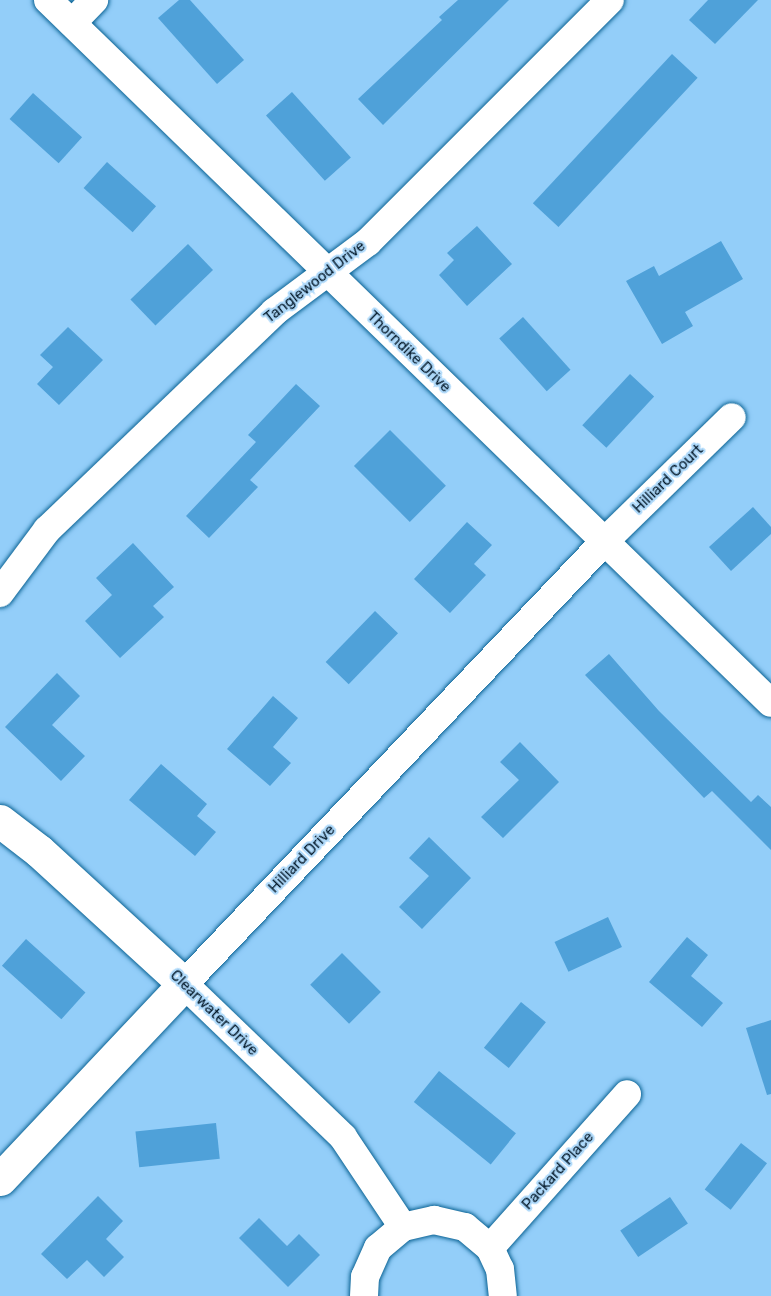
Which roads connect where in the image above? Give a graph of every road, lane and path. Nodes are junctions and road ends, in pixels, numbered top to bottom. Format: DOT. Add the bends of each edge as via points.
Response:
graph roads {
  1 [pos="48,0"];
  2 [pos="94,0"];
  3 [pos="610,0"];
  4 [pos="72,23"];
  5 [pos="326,273"];
  6 [pos="732,417"];
  7 [pos="605,541"];
  8 [pos="0,593"];
  9 [pos="771,702"];
  10 [pos="0,821"];
  11 [pos="184,984"];
  12 [pos="627,1094"];
  13 [pos="0,1179"];
  14 [pos="403,1227"];
  15 [pos="490,1248"];
  16 [pos="364,1296"];
  17 [pos="503,1296"];
  1 -- 4 [label="street, Thorndike Drive"];
  2 -- 4 [label="street"];
  3 -- 5 [label="street, Tanglewood Drive" via="369,242"];
  4 -- 5 [label="street, Thorndike Drive"];
  5 -- 7 [label="street, Thorndike Drive"];
  5 -- 8 [label="street, Tanglewood Drive" via="274,312 47,530"];
  6 -- 7 [label="street, Hilliard Court"];
  7 -- 9 [label="street, Thorndike Drive"];
  7 -- 11 [label="street, Hilliard Drive"];
  10 -- 11 [label="street, Clearwater Drive" via="39,851"];
  11 -- 13 [label="street, Hilliard Drive"];
  11 -- 14 [label="street, Clearwater Drive" via="343,1137"];
  12 -- 15 [label="street, Packard Place"];
  14 -- 15 [label="street" via="434,1220 450,1222 465,1227"];
  14 -- 16 [label="street" via="378,1248 369,1262"];
  15 -- 17 [label="street" via="500,1269"];
}
